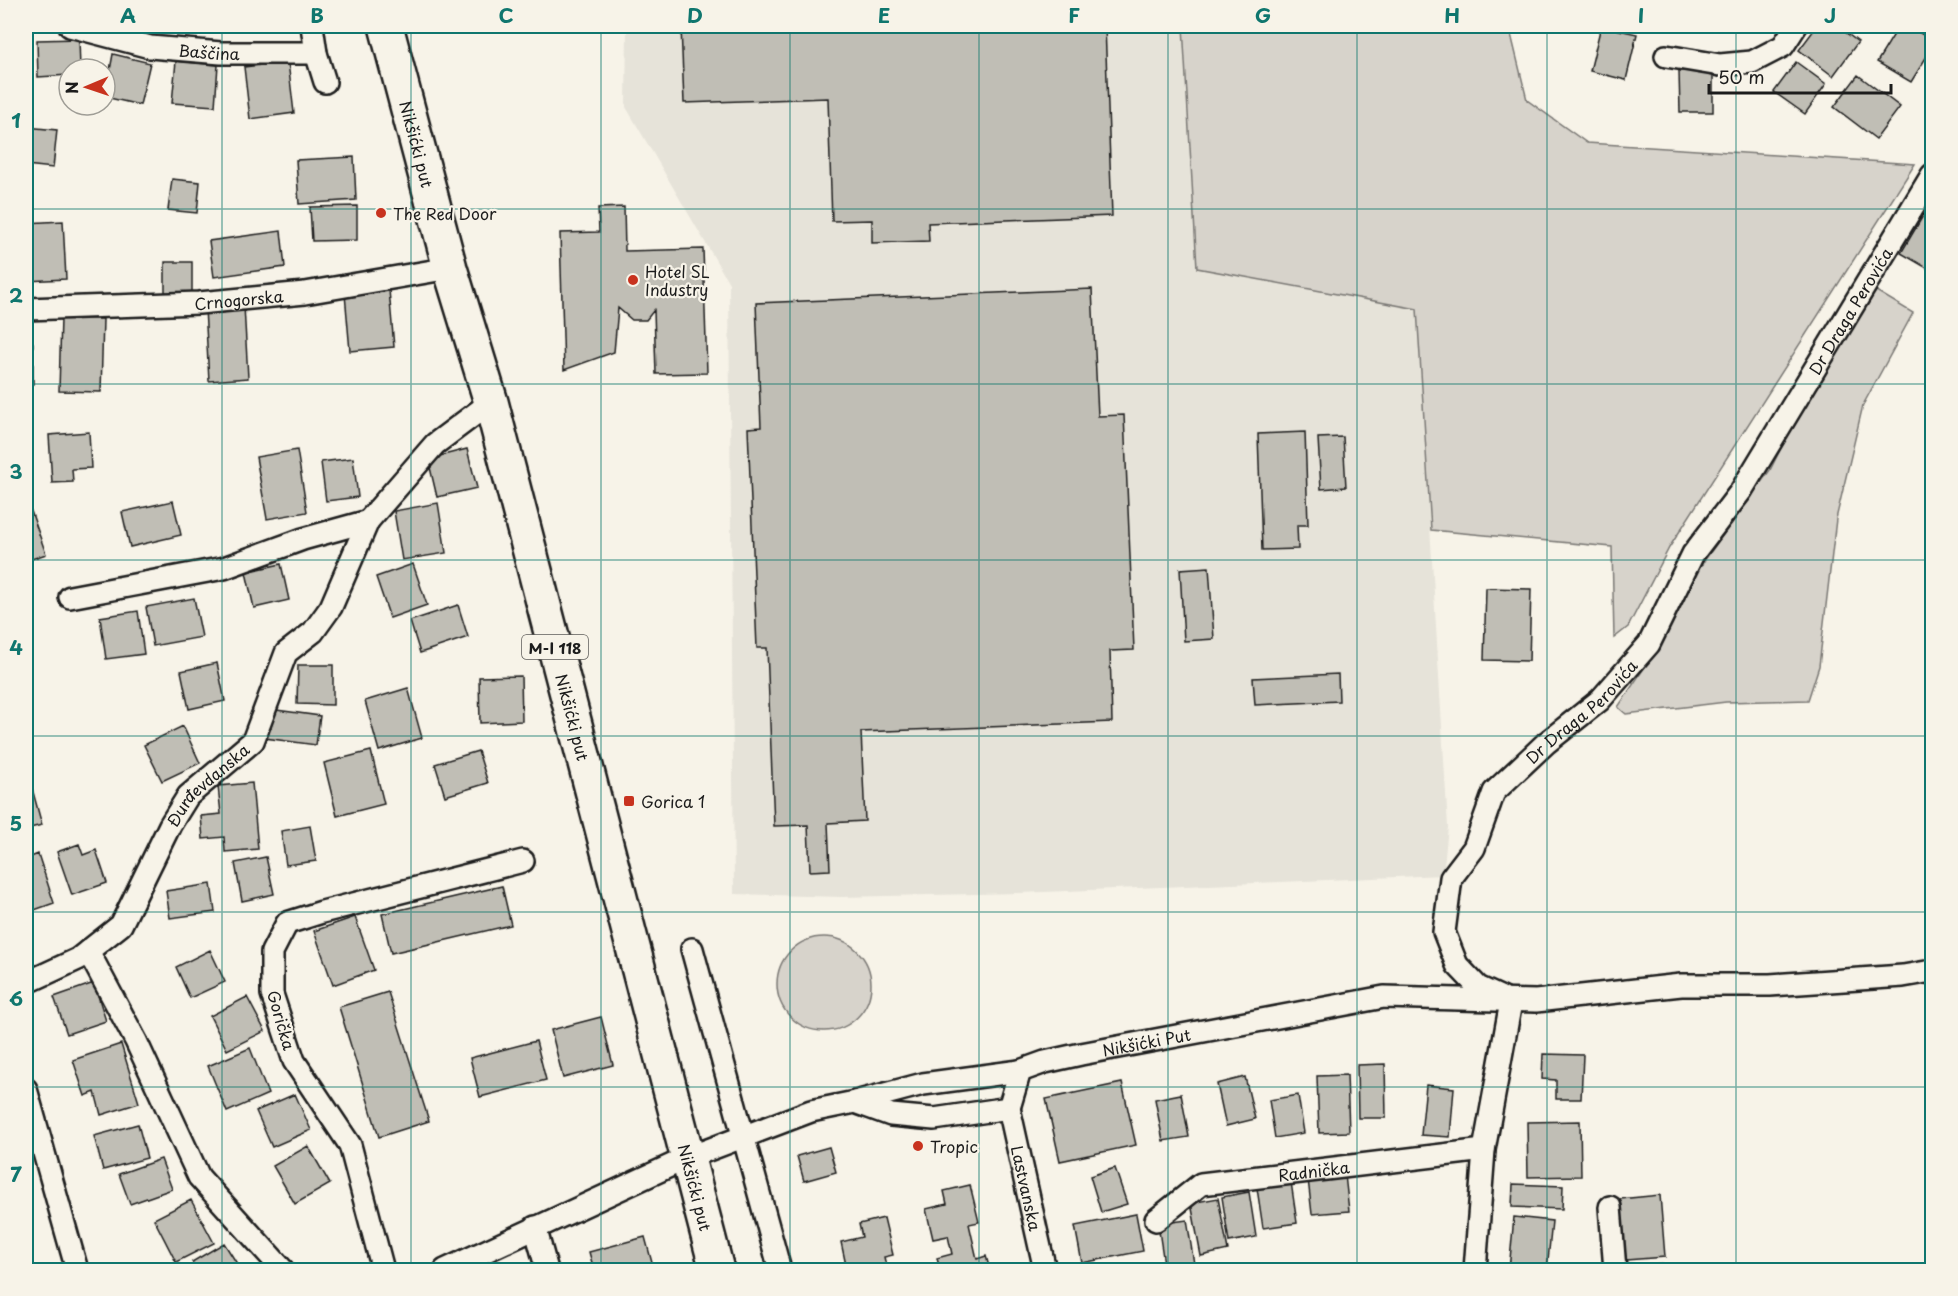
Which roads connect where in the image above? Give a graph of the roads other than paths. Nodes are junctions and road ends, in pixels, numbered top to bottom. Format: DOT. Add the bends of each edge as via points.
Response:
graph roads {
  1 [pos="70,26"];
  2 [pos="312,26"];
  3 [pos="386,26"];
  4 [pos="1796,26"];
  5 [pos="316,53"];
  6 [pos="1666,56"];
  7 [pos="326,82"];
  8 [pos="1932,176"];
  9 [pos="450,268"];
  10 [pos="26,309"];
  11 [pos="491,402"];
  12 [pos="368,521"];
  13 [pos="70,597"];
  14 [pos="523,861"];
  15 [pos="692,949"];
  16 [pos="88,951"];
  17 [pos="1932,971"];
  18 [pos="26,983"];
  19 [pos="1511,1002"];
  20 [pos="1020,1071"];
  21 [pos="26,1089"];
  22 [pos="855,1102"];
  23 [pos="1009,1108"];
  24 [pos="744,1136"];
  25 [pos="1484,1150"];
  26 [pos="687,1158"];
  27 [pos="1610,1207"];
  28 [pos="1156,1220"];
  29 [pos="535,1227"];
  30 [pos="77,1270"];
  31 [pos="283,1270"];
  32 [pos="382,1270"];
  33 [pos="445,1270"];
  34 [pos="547,1270"];
  35 [pos="717,1270"];
  36 [pos="780,1270"];
  37 [pos="1045,1270"];
  38 [pos="1475,1270"];
  39 [pos="1615,1270"];
  1 -- 5 [label="street, Baščina" via="150,47 221,53"];
  2 -- 5 [label="street"];
  3 -- 9 [label="main road, Nikšićki put / M-I 118"];
  4 -- 6 [label="street" via="1783,46 1752,62 1720,64"];
  5 -- 7 [label="street"];
  8 -- 19 [label="street, Dr Draga Perovića" via="1741,491 1693,554 1648,644 1600,700 1494,792 1474,848 1451,878 1444,932 1457,965 1478,987"];
  9 -- 10 [label="street, Crnogorska" via="305,293 199,303"];
  9 -- 11 [label="main road, Nikšićki put / M-I 118"];
  11 -- 12 [label="street, Đurđevdanska" via="435,444"];
  11 -- 26 [label="main road, Nikšićki put / M-I 118"];
  12 -- 13 [label="street" via="224,567"];
  12 -- 16 [label="street, Đurđevdanska" via="331,607 313,632 286,653 253,741 188,796 121,926"];
  14 -- 32 [label="street, Gorička" via="286,923 272,952 272,994 294,1061 350,1145"];
  15 -- 24 [label="street"];
  16 -- 18 [label="street, Đurđevdanska"];
  16 -- 31 [label="street" via="136,1041 199,1177"];
  17 -- 19 [label="street, Nikšićki Put" via="1770,985 1681,985"];
  19 -- 20 [label="street, Nikšićki Put" via="1384,997 1081,1054"];
  19 -- 25 [label="street"];
  20 -- 22 [label="street, Nikšićki Put" via="923,1084"];
  20 -- 23 [label="street"];
  21 -- 30 [label="street"];
  22 -- 23 [label="street" via="891,1115 934,1119"];
  22 -- 24 [label="street" via="811,1111"];
  23 -- 37 [label="street, Lastvanska"];
  24 -- 26 [label="street"];
  24 -- 36 [label="street"];
  25 -- 28 [label="street, Radnička" via="1201,1184"];
  25 -- 38 [label="street"];
  26 -- 29 [label="street"];
  26 -- 35 [label="main road, Nikšićki put / M-I 118"];
  27 -- 39 [label="street"];
  29 -- 33 [label="street"];
  29 -- 34 [label="street"];
}
